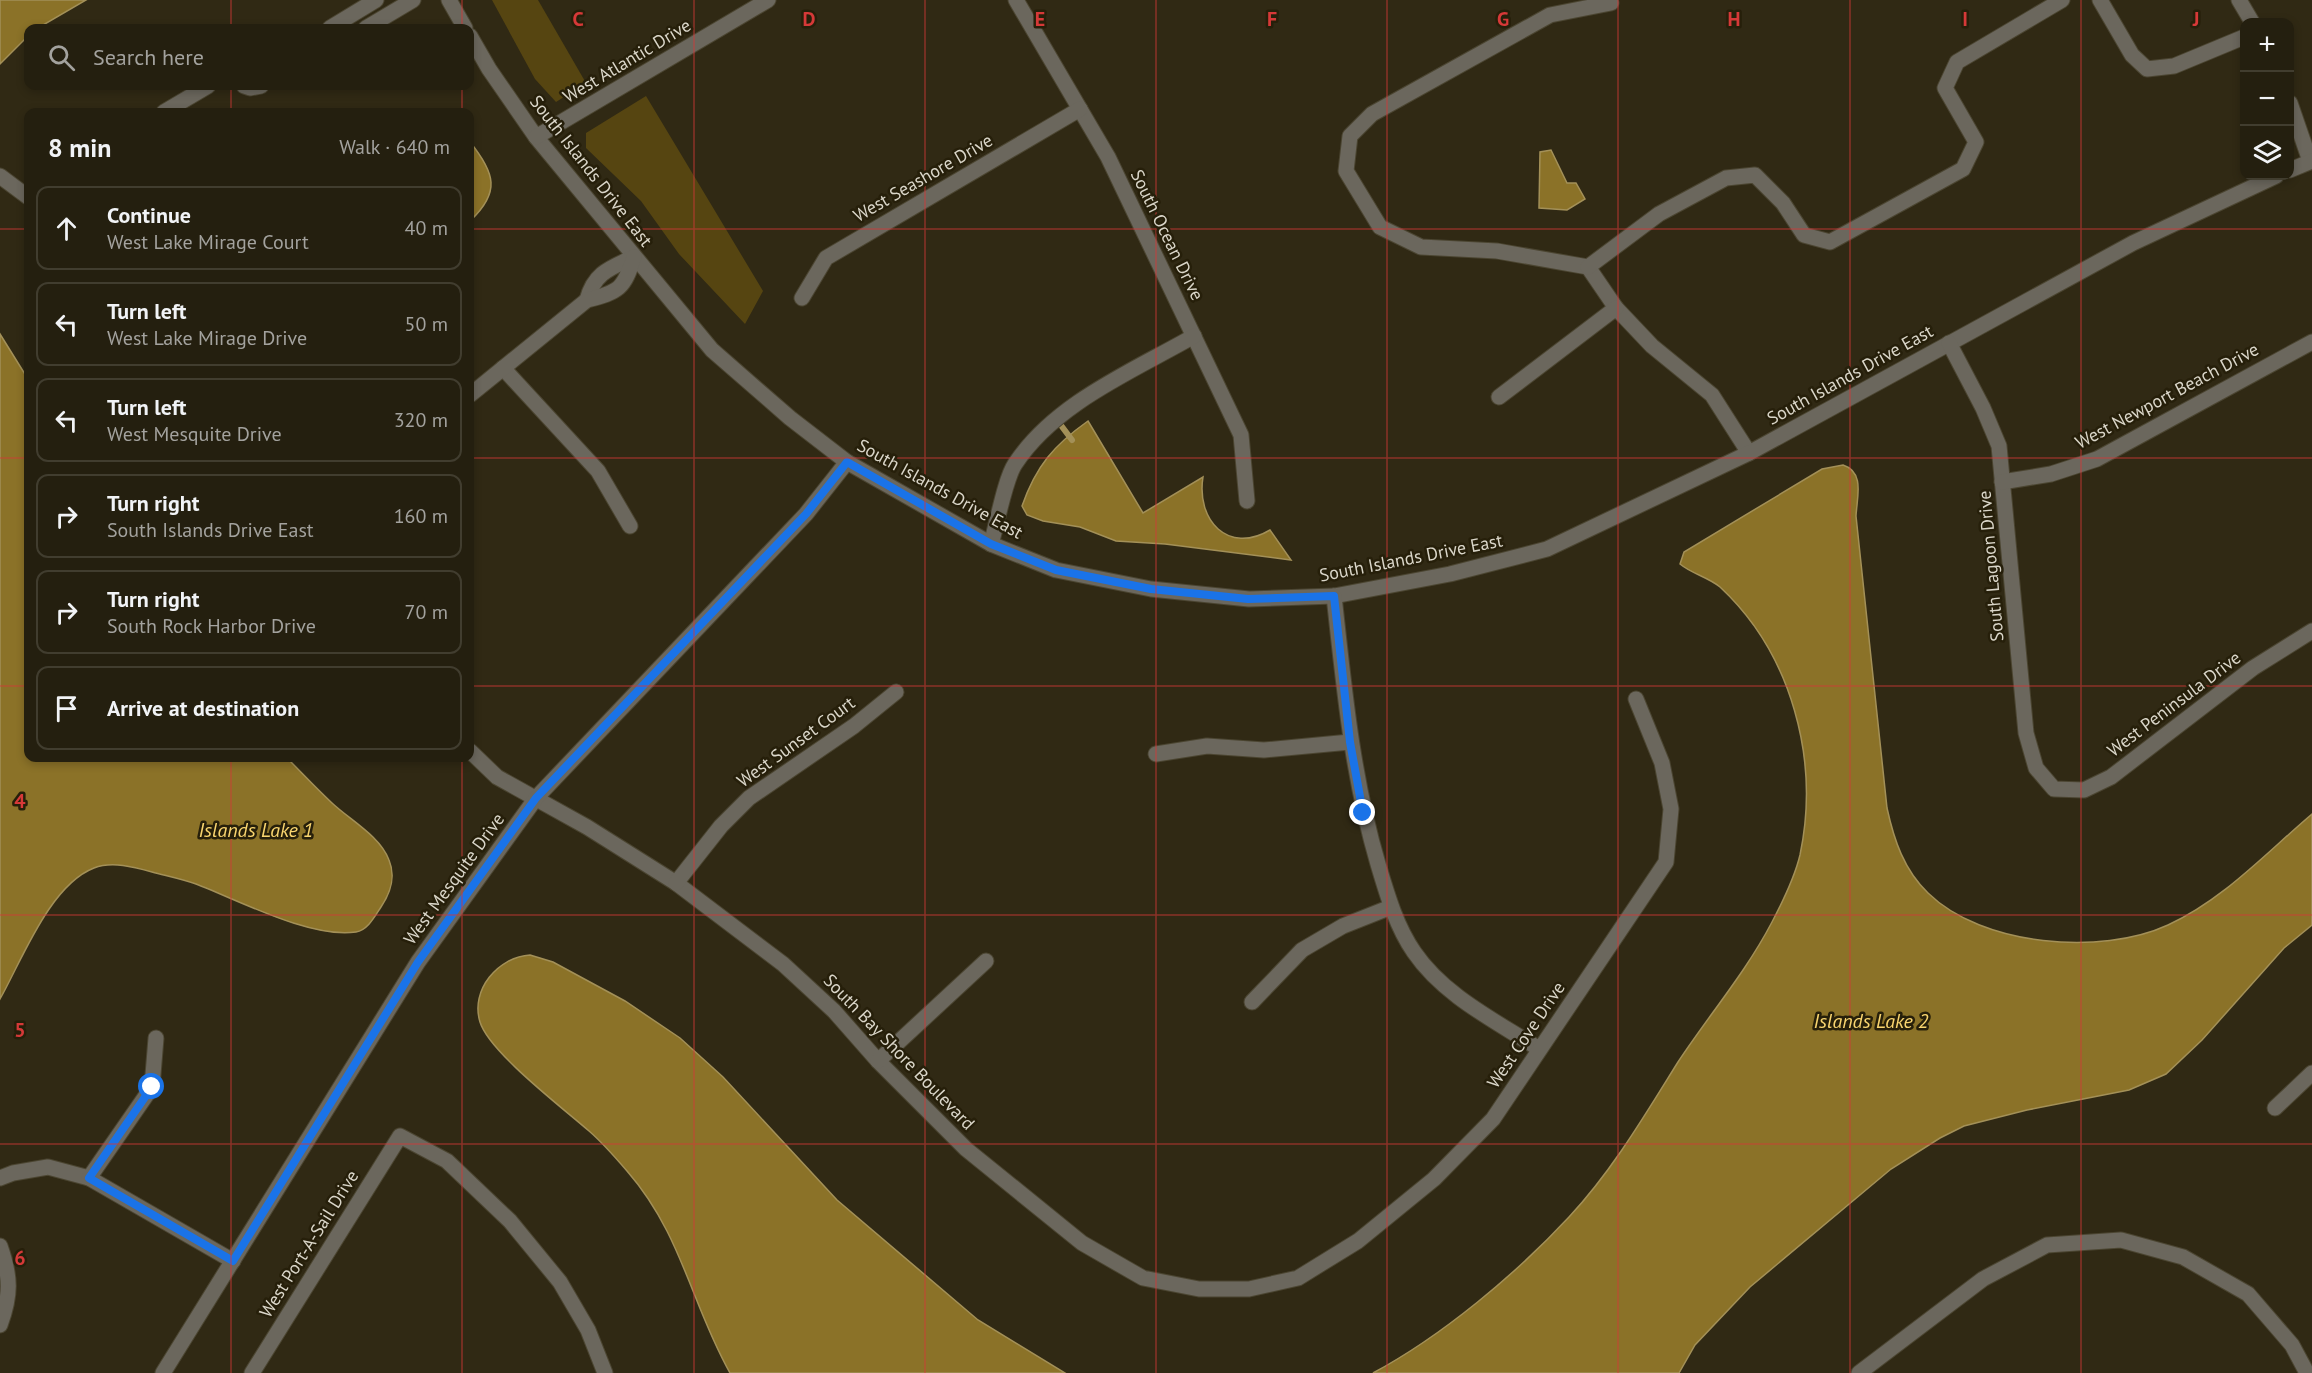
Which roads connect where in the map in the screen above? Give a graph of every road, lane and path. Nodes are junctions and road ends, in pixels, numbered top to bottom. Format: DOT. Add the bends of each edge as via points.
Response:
graph roads {
  1 [pos="376,0"];
  2 [pos="413,0"];
  3 [pos="449,0"];
  4 [pos="768,0"];
  5 [pos="1016,0"];
  6 [pos="2062,0"];
  7 [pos="2100,0"];
  8 [pos="2239,0"];
  9 [pos="1611,3"];
  10 [pos="2250,18"];
  11 [pos="337,24"];
  12 [pos="373,24"];
  13 [pos="463,24"];
  14 [pos="2240,39"];
  15 [pos="474,42"];
  16 [pos="201,90"];
  17 [pos="171,108"];
  18 [pos="1080,109"];
  19 [pos="2294,116"];
  20 [pos="536,137"];
  21 [pos="2311,161"];
  22 [pos="2294,168"];
  23 [pos="0,176"];
  24 [pos="2267,180"];
  25 [pos="24,193"];
  26 [pos="634,257"];
  27 [pos="1588,267"];
  28 [pos="802,298"];
  29 [pos="1616,308"];
  30 [pos="1194,336"];
  31 [pos="2312,342"];
  32 [pos="1949,343"];
  33 [pos="503,368"];
  34 [pos="474,392"];
  35 [pos="1499,397"];
  36 [pos="1749,453"];
  37 [pos="847,462"];
  38 [pos="2002,482"];
  39 [pos="1247,501"];
  40 [pos="630,526"];
  41 [pos="991,544"];
  42 [pos="1334,596"];
  43 [pos="2312,631"];
  44 [pos="896,692"];
  45 [pos="1635,699"];
  46 [pos="1350,742"];
  47 [pos="1156,754"];
  48 [pos="474,755"];
  49 [pos="2054,789"];
  50 [pos="536,798"];
  51 [pos="676,884"];
  52 [pos="1391,907"];
  53 [pos="986,961"];
  54 [pos="1252,1002"];
  55 [pos="156,1038"];
  56 [pos="1539,1049"];
  57 [pos="878,1061"];
  58 [pos="2312,1072"];
  59 [pos="2275,1108"];
  60 [pos="0,1178"];
  61 [pos="89,1178"];
  62 [pos="0,1246"];
  63 [pos="233,1261"];
  64 [pos="1249,1289"];
  65 [pos="0,1325"];
  66 [pos="163,1373"];
  67 [pos="252,1373"];
  68 [pos="605,1373"];
  69 [pos="1860,1373"];
  70 [pos="2307,1373"];
  1 -- 11 [label="street"];
  2 -- 12 [label="street"];
  3 -- 13 [label="street"];
  4 -- 20 [label="street, West Atlantic Drive"];
  5 -- 18 [label="street, South Ocean Drive"];
  6 -- 27 [label="street" via="1958,62 1946,88 1976,142 1964,169 1830,242 1804,235 1783,203 1755,175 1726,178 1659,214"];
  7 -- 14 [label="street" via="2132,55 2147,69 2174,66"];
  8 -- 10 [label="street"];
  9 -- 27 [label="street" via="1550,15 1372,114 1350,136 1346,171 1380,227 1421,247 1497,251"];
  15 -- 20 [label="street, South Islands Drive East"];
  16 -- 17 [label="street"];
  18 -- 28 [label="street, West Seashore Drive" via="826,258"];
  18 -- 30 [label="street, South Ocean Drive" via="1108,157"];
  19 -- 21 [label="street"];
  20 -- 26 [label="street, South Islands Drive East"];
  21 -- 22 [label="street"];
  23 -- 25 [label="street"];
  24 -- 32 [label="street, South Islands Drive East" via="2133,243"];
  26 -- 33 [label="street" via="626,282 608,295 587,300"];
  26 -- 37 [label="street, South Islands Drive East" via="712,350"];
  27 -- 29 [label="street"];
  29 -- 35 [label="street"];
  29 -- 36 [label="street" via="1652,346 1712,395"];
  30 -- 39 [label="street, South Ocean Drive" via="1241,435"];
  30 -- 41 [label="street" via="1090,396 1047,426 1014,466"];
  31 -- 38 [label="street, West Newport Beach Drive" via="2097,459 2051,474"];
  32 -- 36 [label="street, South Islands Drive East"];
  32 -- 38 [label="street, South Lagoon Drive" via="1999,446"];
  33 -- 34 [label="street"];
  33 -- 40 [label="street" via="598,471"];
  36 -- 42 [label="street, South Islands Drive East" via="1547,549 1450,574"];
  37 -- 41 [label="street, South Islands Drive East"];
  37 -- 50 [label="street, West Mesquite Drive" via="806,514"];
  38 -- 49 [label="street, South Lagoon Drive" via="2026,733 2036,768"];
  41 -- 42 [label="street, South Islands Drive East" via="1056,570 1151,589 1248,599"];
  42 -- 46 [label="street"];
  43 -- 49 [label="street, West Peninsula Drive" via="2253,668 2111,777 2084,790"];
  44 -- 51 [label="street, West Sunset Court" via="854,726 749,798 721,826"];
  45 -- 56 [label="street, West Cove Drive" via="1662,763 1671,809 1666,862"];
  46 -- 47 [label="street" via="1264,750 1207,746"];
  46 -- 52 [label="street" via="1363,813"];
  48 -- 50 [label="street, South Bay Shore Boulevard" via="497,777"];
  50 -- 51 [label="street, South Bay Shore Boulevard"];
  50 -- 63 [label="street, West Mesquite Drive" via="418,962"];
  51 -- 57 [label="street, South Bay Shore Boulevard" via="783,964 834,1011"];
  52 -- 54 [label="street" via="1343,926 1302,950"];
  52 -- 56 [label="street" via="1414,952 1447,989"];
  53 -- 57 [label="street"];
  55 -- 61 [label="street" via="152,1087"];
  56 -- 64 [label="street, West Cove Drive" via="1493,1119 1434,1179 1358,1240 1298,1278"];
  57 -- 64 [label="street, South Bay Shore Boulevard" via="966,1149 1082,1243 1143,1278 1199,1289"];
  58 -- 59 [label="street"];
  60 -- 61 [label="street" via="48,1167"];
  61 -- 63 [label="street"];
  62 -- 65 [label="street" via="7,1266 9,1300"];
  63 -- 66 [label="street, West Mesquite Drive"];
  67 -- 68 [label="street, West Port-A-Sail Drive" via="400,1136 447,1161 510,1221 560,1282 588,1330"];
  69 -- 70 [label="street" via="1983,1279 2047,1245 2121,1240 2183,1257 2248,1294 2292,1345"];
}
